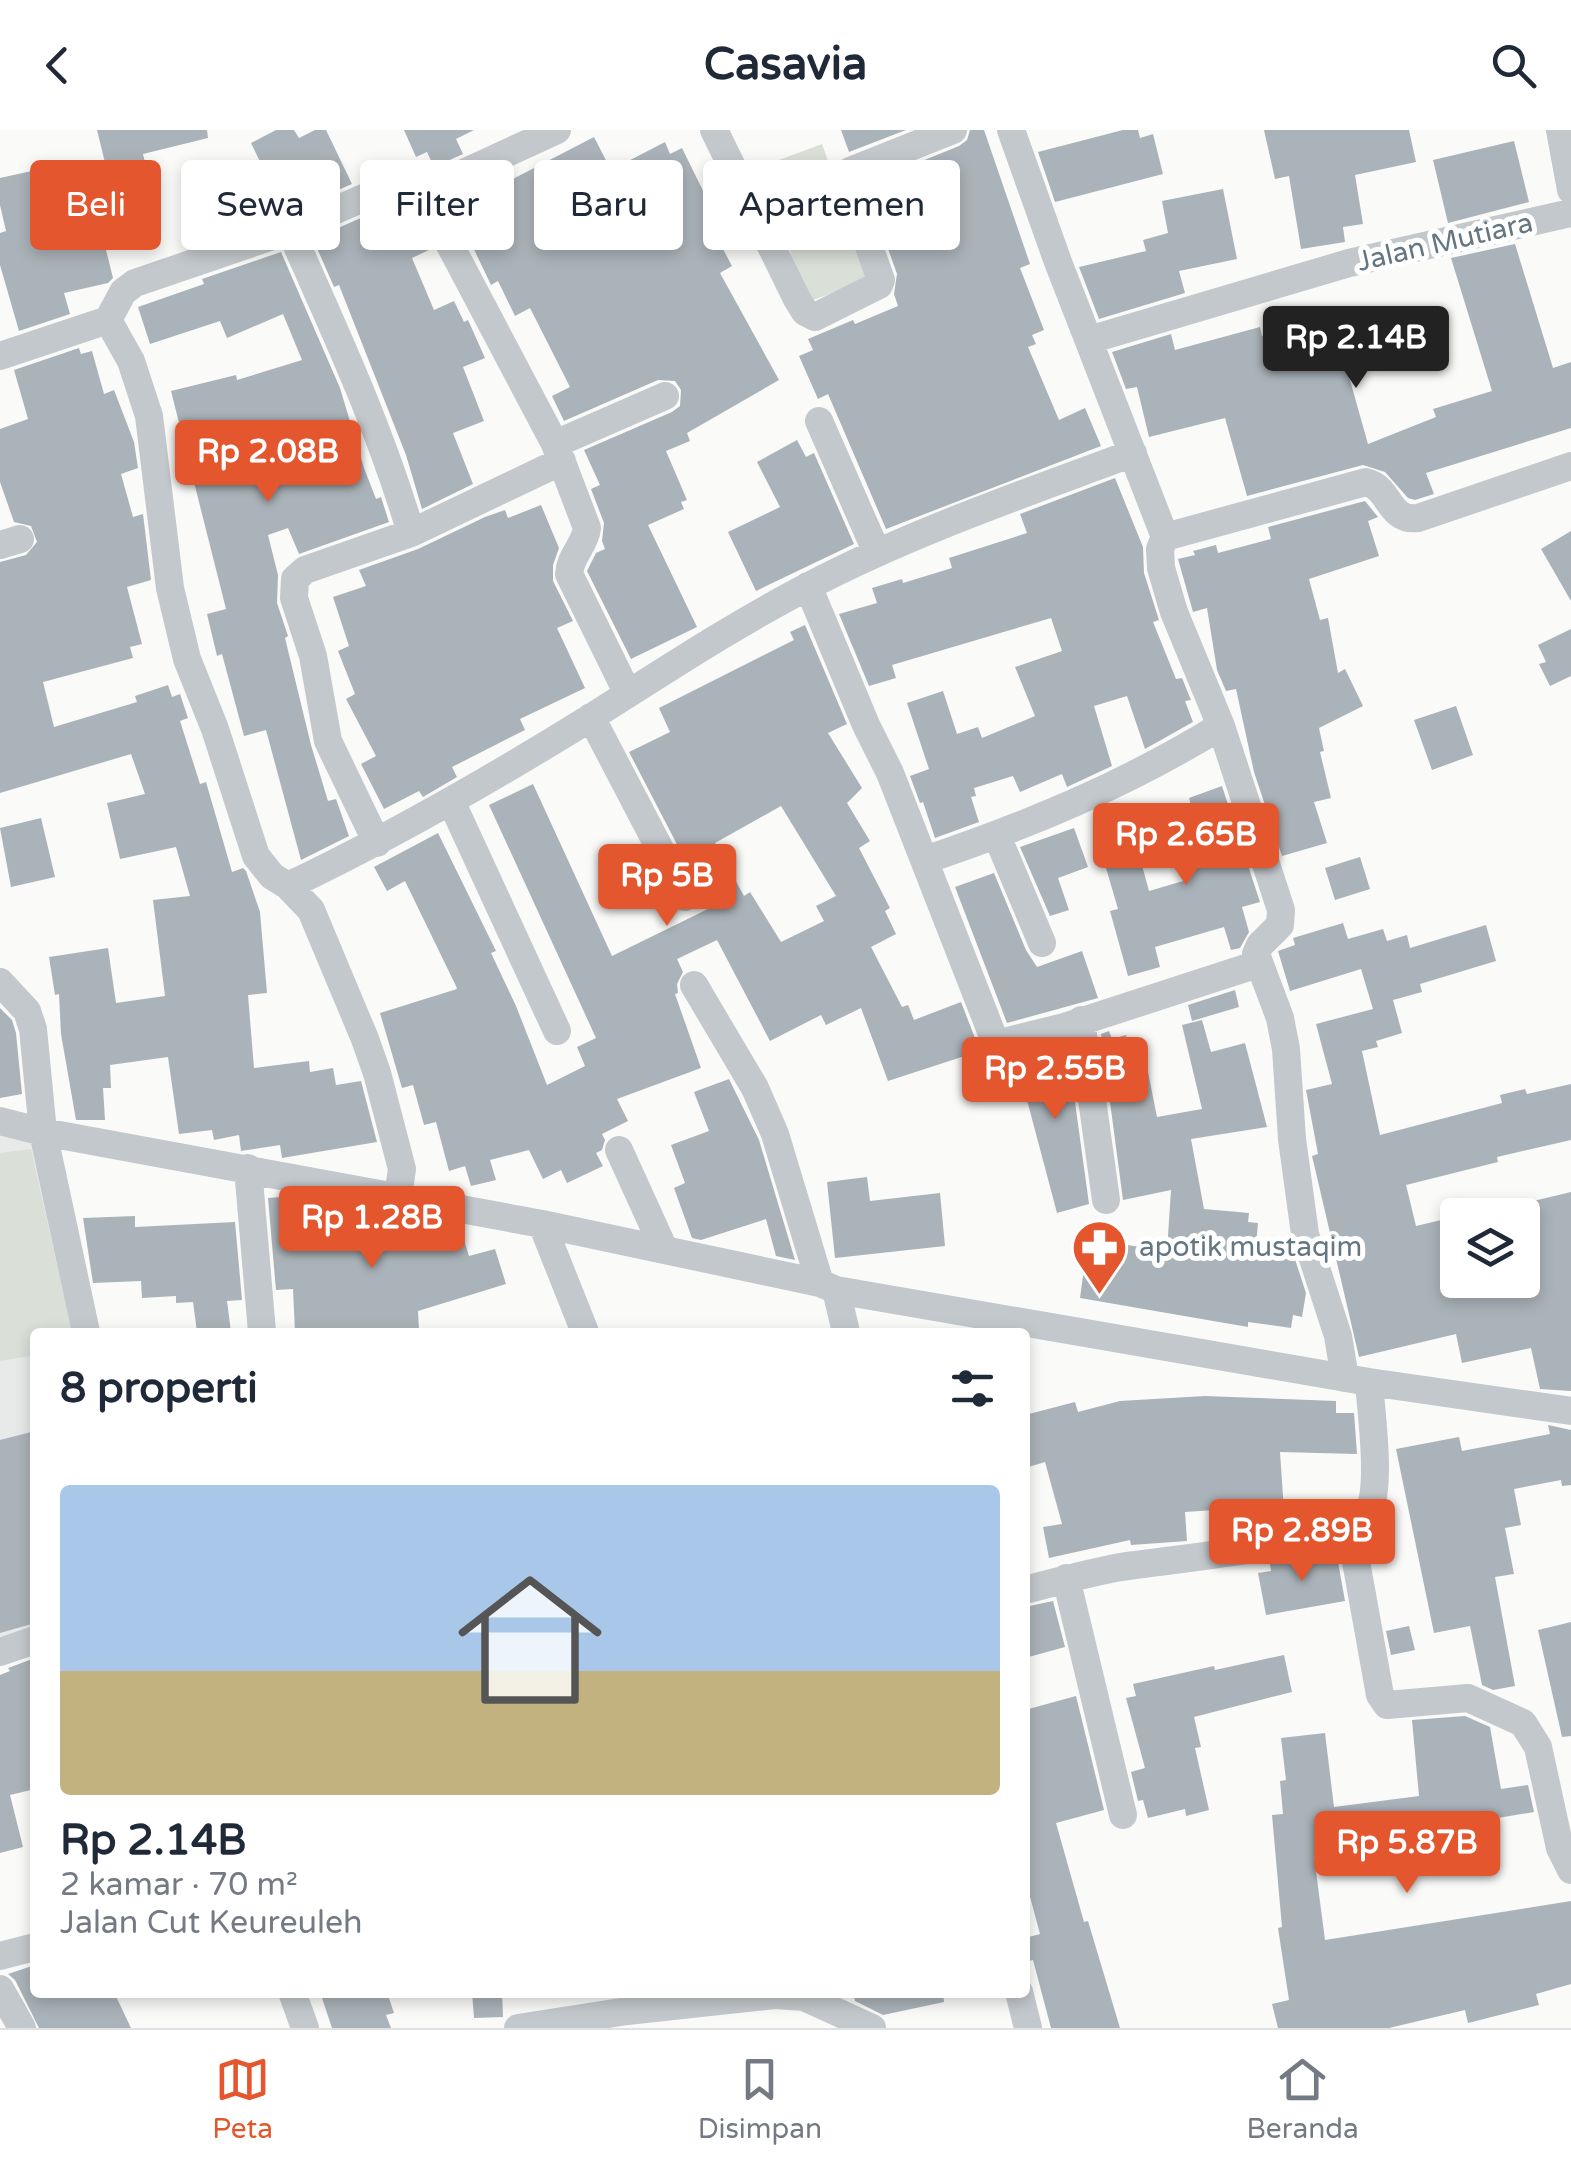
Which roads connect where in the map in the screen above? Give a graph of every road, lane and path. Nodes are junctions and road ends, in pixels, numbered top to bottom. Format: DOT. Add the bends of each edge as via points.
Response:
graph roads {
  1 [pos="557,130"];
  2 [pos="714,130"];
  3 [pos="954,130"];
  4 [pos="1011,130"];
  5 [pos="1560,130"];
  6 [pos="492,160"];
  7 [pos="1571,190"];
  8 [pos="1571,213"];
  9 [pos="232,250"];
  10 [pos="299,250"];
  11 [pos="452,250"];
  12 [pos="108,320"];
  13 [pos="1089,340"];
  14 [pos="0,356"];
  15 [pos="666,396"];
  16 [pos="819,421"];
  17 [pos="558,452"];
  18 [pos="1132,453"];
  19 [pos="1571,466"];
  20 [pos="411,533"];
  21 [pos="1165,537"];
  22 [pos="877,553"];
  23 [pos="808,586"];
  24 [pos="627,692"];
  25 [pos="590,718"];
  26 [pos="1221,726"];
  27 [pos="451,801"];
  28 [pos="997,836"];
  29 [pos="378,843"];
  30 [pos="925,860"];
  31 [pos="288,886"];
  32 [pos="686,897"];
  33 [pos="1042,943"];
  34 [pos="1258,964"];
  35 [pos="0,982"];
  36 [pos="694,985"];
  37 [pos="1081,1020"];
  38 [pos="557,1031"];
  39 [pos="0,1121"];
  40 [pos="42,1132"];
  41 [pos="619,1150"];
  42 [pos="248,1168"];
  43 [pos="398,1196"];
  44 [pos="1106,1200"];
  45 [pos="542,1224"];
  46 [pos="664,1249"];
  47 [pos="828,1286"];
  48 [pos="85,1328"];
  49 [pos="262,1328"];
  50 [pos="583,1328"];
  51 [pos="844,1328"];
  52 [pos="1357,1380"];
  53 [pos="1571,1410"];
  54 [pos="1350,1528"];
  55 [pos="1066,1578"];
  56 [pos="1030,1589"];
  57 [pos="30,1642"];
  58 [pos="0,1652"];
  59 [pos="1123,1815"];
  60 [pos="1571,1870"];
  61 [pos="30,1948"];
  62 [pos="0,1956"];
  63 [pos="0,1989"];
  64 [pos="294,1998"];
  65 [pos="730,1998"];
  66 [pos="810,1998"];
  67 [pos="1020,1998"];
  68 [pos="22,2028"];
  69 [pos="305,2028"];
  70 [pos="518,2028"];
  71 [pos="872,2028"];
  72 [pos="1028,2028"];
  1 -- 6 [label="street"];
  2 -- 3 [label="street" via="797,298 815,316 881,280 847,185 850,171"];
  4 -- 13 [label="street"];
  5 -- 7 [label="street"];
  8 -- 13 [label="street, Jalan Mutiara" via="1349,263"];
  9 -- 12 [label="street" via="135,283"];
  10 -- 20 [label="street" via="359,386"];
  11 -- 17 [label="street"];
  12 -- 14 [label="street"];
  12 -- 31 [label="street" via="150,416 170,588 187,659 256,856"];
  13 -- 18 [label="street"];
  15 -- 17 [label="street"];
  16 -- 22 [label="street"];
  17 -- 20 [label="street"];
  17 -- 24 [label="street" via="588,528 569,574"];
  18 -- 21 [label="street"];
  18 -- 22 [label="street"];
  19 -- 21 [label="street" via="1418,518 1398,516 1366,482"];
  20 -- 29 [label="street" via="305,570 292,586 328,741"];
  21 -- 26 [label="street" via="1165,583"];
  22 -- 23 [label="street"];
  23 -- 24 [label="street"];
  23 -- 30 [label="street"];
  24 -- 25 [label="street"];
  25 -- 27 [label="street"];
  25 -- 32 [label="street"];
  26 -- 28 [label="street" via="1107,790"];
  26 -- 34 [label="street" via="1283,918 1260,945"];
  27 -- 29 [label="street"];
  27 -- 38 [label="street"];
  28 -- 30 [label="street"];
  28 -- 33 [label="street"];
  29 -- 31 [label="street"];
  30 -- 37 [label="street" via="996,1044"];
  31 -- 43 [label="street" via="311,910 371,1056 402,1169"];
  34 -- 37 [label="street"];
  34 -- 52 [label="street" via="1286,1049 1292,1139 1314,1268"];
  35 -- 40 [label="street" via="33,1029"];
  36 -- 47 [label="street" via="755,1088"];
  37 -- 44 [label="street"];
  39 -- 40 [label="street"];
  40 -- 42 [label="street"];
  40 -- 48 [label="street"];
  41 -- 46 [label="street"];
  42 -- 43 [label="street"];
  42 -- 49 [label="street"];
  43 -- 45 [label="street"];
  45 -- 46 [label="street"];
  45 -- 50 [label="street"];
  46 -- 47 [label="street"];
  47 -- 51 [label="street"];
  47 -- 52 [label="street"];
  52 -- 53 [label="street"];
  52 -- 54 [label="street" via="1375,1492 1368,1512"];
  54 -- 55 [label="street"];
  54 -- 60 [label="street" via="1380,1695 1387,1704 1468,1698 1524,1723 1538,1747"];
  55 -- 56 [label="street"];
  55 -- 59 [label="street"];
  57 -- 58 [label="street"];
  61 -- 62 [label="street"];
  63 -- 68 [label="street"];
  64 -- 69 [label="street"];
  65 -- 70 [label="street"];
  66 -- 71 [label="street"];
  67 -- 72 [label="street"];
}
